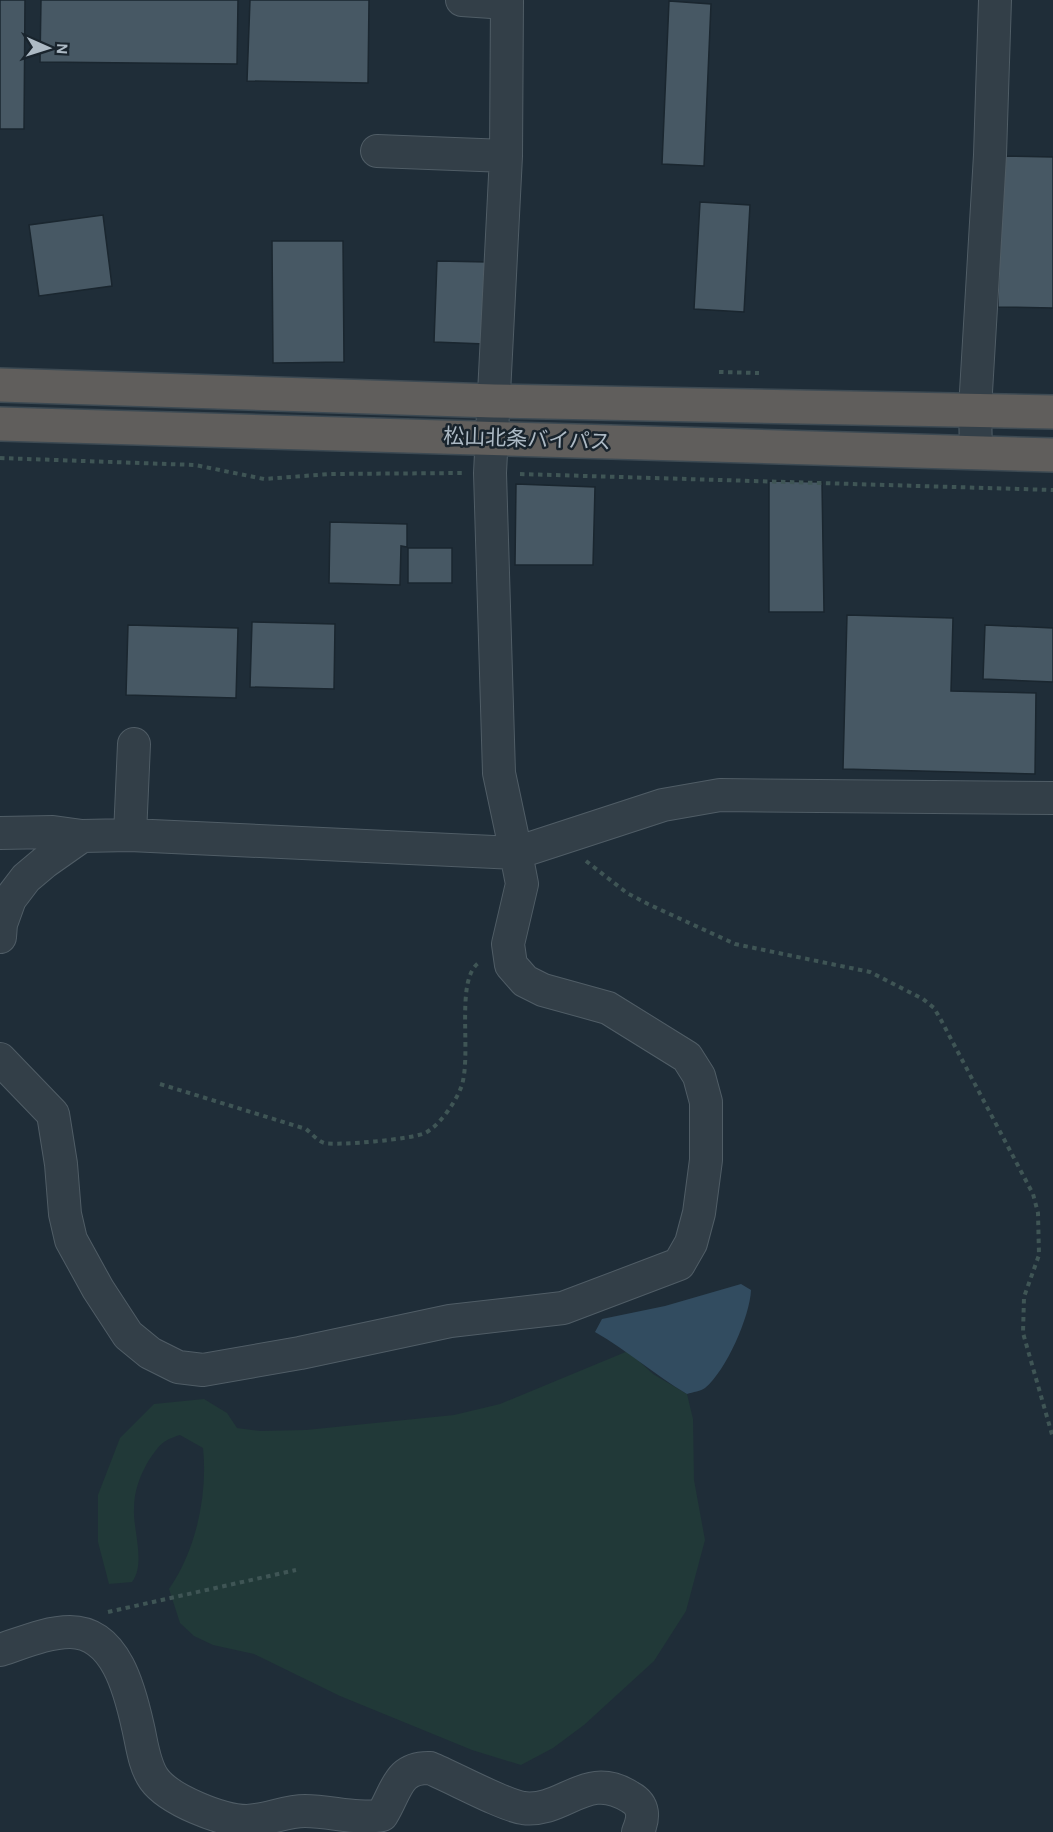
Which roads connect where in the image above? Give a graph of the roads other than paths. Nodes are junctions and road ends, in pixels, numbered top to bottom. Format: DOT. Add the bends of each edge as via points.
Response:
graph roads {
  1 [pos="462,0"];
  2 [pos="995,0"];
  3 [pos="507,1"];
  4 [pos="376,151"];
  5 [pos="506,156"];
  6 [pos="0,385"];
  7 [pos="494,400"];
  8 [pos="975,409"];
  9 [pos="1053,412"];
  10 [pos="0,424"];
  11 [pos="489,438"];
  12 [pos="976,452"];
  13 [pos="1053,454"];
  14 [pos="134,744"];
  15 [pos="1053,798"];
  16 [pos="0,833"];
  17 [pos="130,835"];
  18 [pos="82,836"];
  19 [pos="516,853"];
  20 [pos="0,937"];
  21 [pos="0,1059"];
  22 [pos="0,1650"];
  23 [pos="638,1832"];
  1 -- 3 [label="street"];
  2 -- 8 [label="street"];
  3 -- 5 [label="street"];
  4 -- 5 [label="street"];
  5 -- 7 [label="street"];
  6 -- 7 [label="highway, 松山北条バイパス"];
  7 -- 8 [label="highway, 松山北条バイパス"];
  7 -- 11 [label="street"];
  8 -- 9 [label="highway, 松山北条バイパス"];
  8 -- 12 [label="street"];
  10 -- 11 [label="highway, 松山北条バイパス"];
  11 -- 12 [label="highway, 松山北条バイパス"];
  11 -- 19 [label="street" via="499,773"];
  12 -- 13 [label="highway, 松山北条バイパス"];
  14 -- 17 [label="street"];
  15 -- 19 [label="street" via="720,795 663,804"];
  16 -- 18 [label="street"];
  17 -- 18 [label="street"];
  17 -- 19 [label="street"];
  18 -- 20 [label="street" via="26,878 10,899"];
  19 -- 21 [label="street" via="522,884 508,944 511,966 525,981 543,990 608,1008 687,1058 699,1076 708,1134 699,1213 692,1243 679,1264 563,1308 450,1321 203,1370 178,1367 150,1353 128,1335 98,1289 71,1240 52,1114"];
  22 -- 23 [label="street" via="57,1633 71,1632 100,1641 114,1658 132,1701 147,1767 155,1781 180,1799 226,1819 248,1821 303,1811 364,1818 382,1815 402,1776 414,1767 430,1768 519,1808 539,1810 599,1786 618,1789 638,1801 643,1812"];
}
